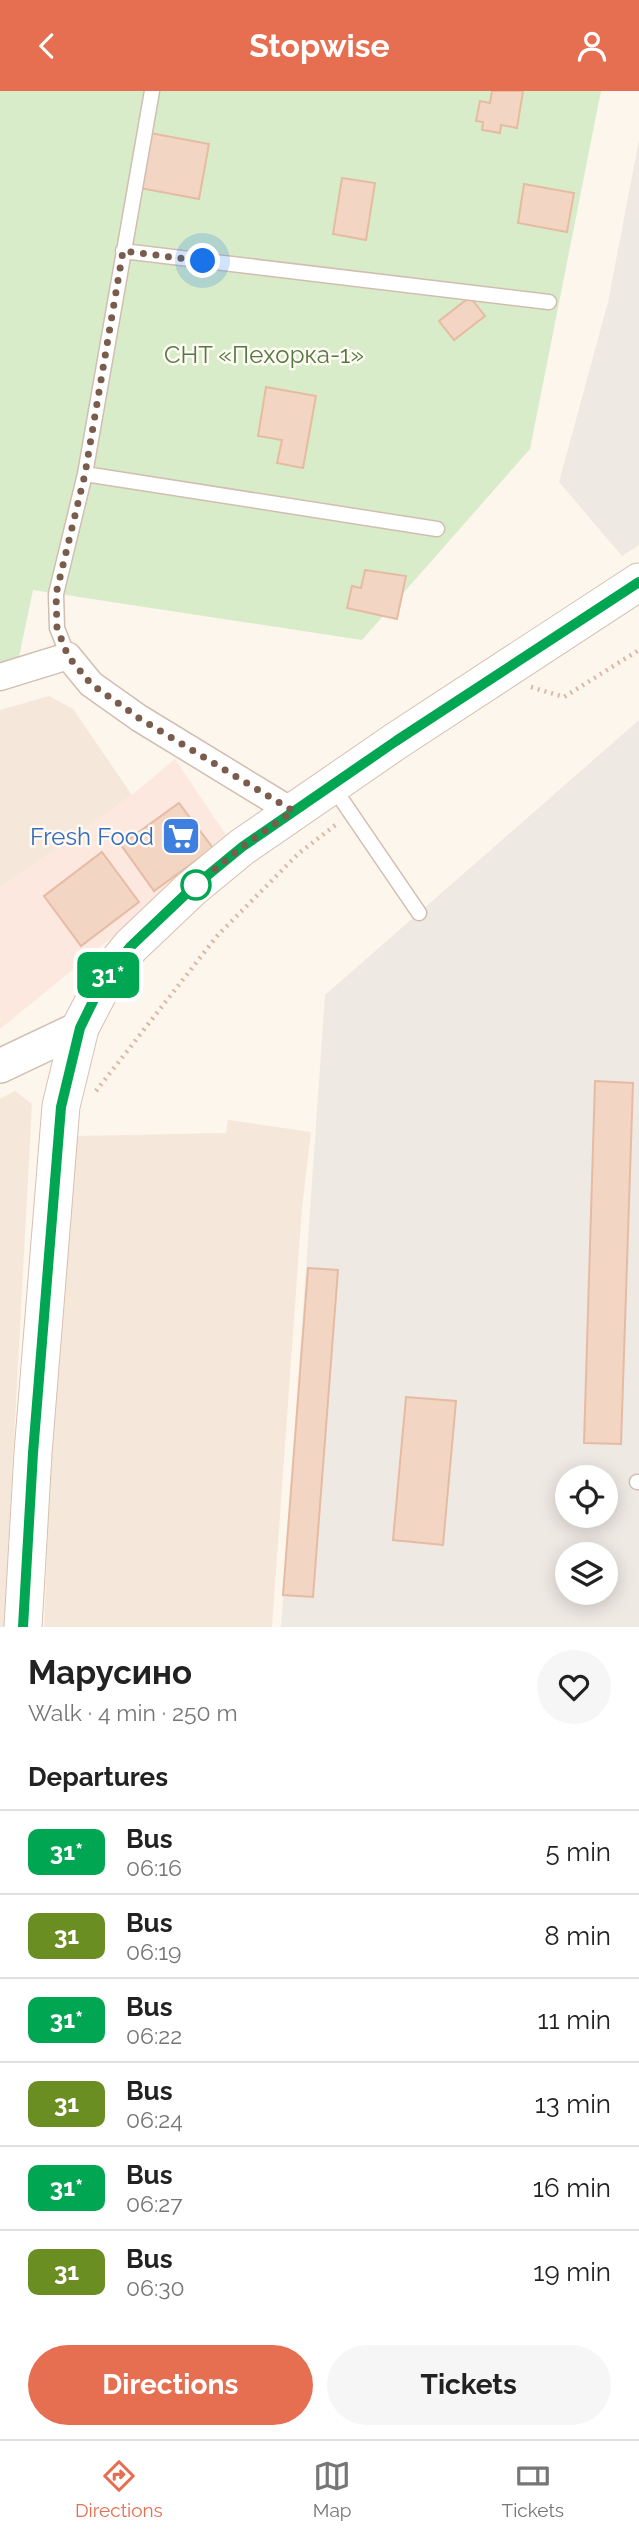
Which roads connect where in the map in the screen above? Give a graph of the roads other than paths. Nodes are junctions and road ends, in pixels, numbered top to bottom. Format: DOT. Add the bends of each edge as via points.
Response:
graph roads {
  1 [pos="152,91"];
  2 [pos="123,251"];
  3 [pos="549,302"];
  4 [pos="85,474"];
  5 [pos="437,529"];
  6 [pos="639,582"];
  7 [pos="68,656"];
  8 [pos="0,677"];
  9 [pos="341,799"];
  10 [pos="293,811"];
  11 [pos="419,913"];
  12 [pos="80,1028"];
  13 [pos="0,1066"];
  14 [pos="23,1627"];
  1 -- 2 [label="lane"];
  2 -- 3 [label="lane"];
  2 -- 4 [label="lane"];
  4 -- 5 [label="lane"];
  4 -- 7 [label="lane" via="56,594 57,628"];
  6 -- 9 [label="main road"];
  7 -- 8 [label="street"];
  7 -- 10 [label="street" via="91,684 139,718"];
  9 -- 10 [label="main road"];
  9 -- 11 [label="lane"];
  10 -- 12 [label="main road" via="191,889 131,946 108,974"];
  12 -- 13 [label="street"];
  12 -- 14 [label="main road" via="61,1107"];
}
